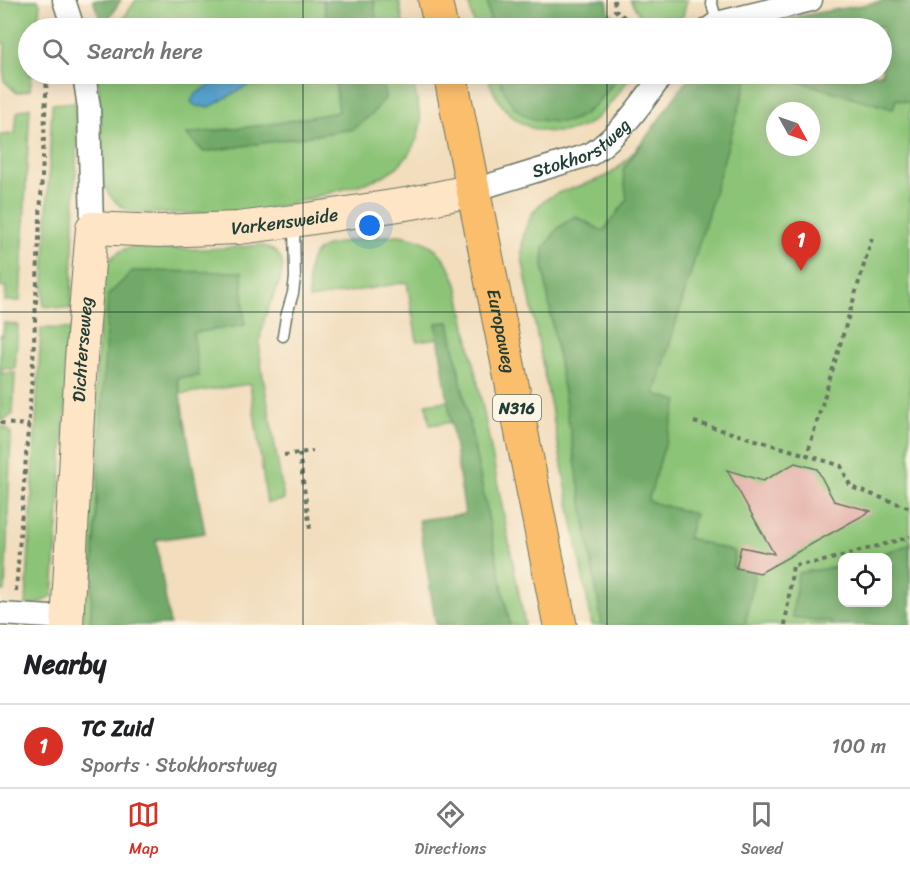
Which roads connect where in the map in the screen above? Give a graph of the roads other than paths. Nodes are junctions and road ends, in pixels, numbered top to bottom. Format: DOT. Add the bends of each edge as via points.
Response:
graph roads {
  1 [pos="64,0"];
  2 [pos="435,0"];
  3 [pos="711,0"];
  4 [pos="812,0"];
  5 [pos="70,18"];
  6 [pos="439,18"];
  7 [pos="713,18"];
  8 [pos="744,18"];
  9 [pos="85,84"];
  10 [pos="452,84"];
  11 [pos="656,84"];
  12 [pos="474,190"];
  13 [pos="294,221"];
  14 [pos="92,228"];
  15 [pos="283,336"];
  16 [pos="7,614"];
  17 [pos="68,622"];
  18 [pos="560,625"];
  1 -- 5 [label="street"];
  2 -- 6 [label="main road"];
  3 -- 7 [label="lane"];
  4 -- 8 [label="street"];
  9 -- 14 [label="street, Dichterseweg"];
  10 -- 12 [label="main road, Europaweg / N316"];
  11 -- 12 [label="street, Stokhorstweg" via="627,122 591,154"];
  12 -- 13 [label="street, Varkensweide"];
  12 -- 18 [label="main road, Europaweg / N316"];
  13 -- 14 [label="street, Varkensweide" via="203,230"];
  13 -- 15 [label="lane" via="295,278"];
  14 -- 17 [label="street, Dichterseweg"];
  16 -- 17 [label="street"];
}
